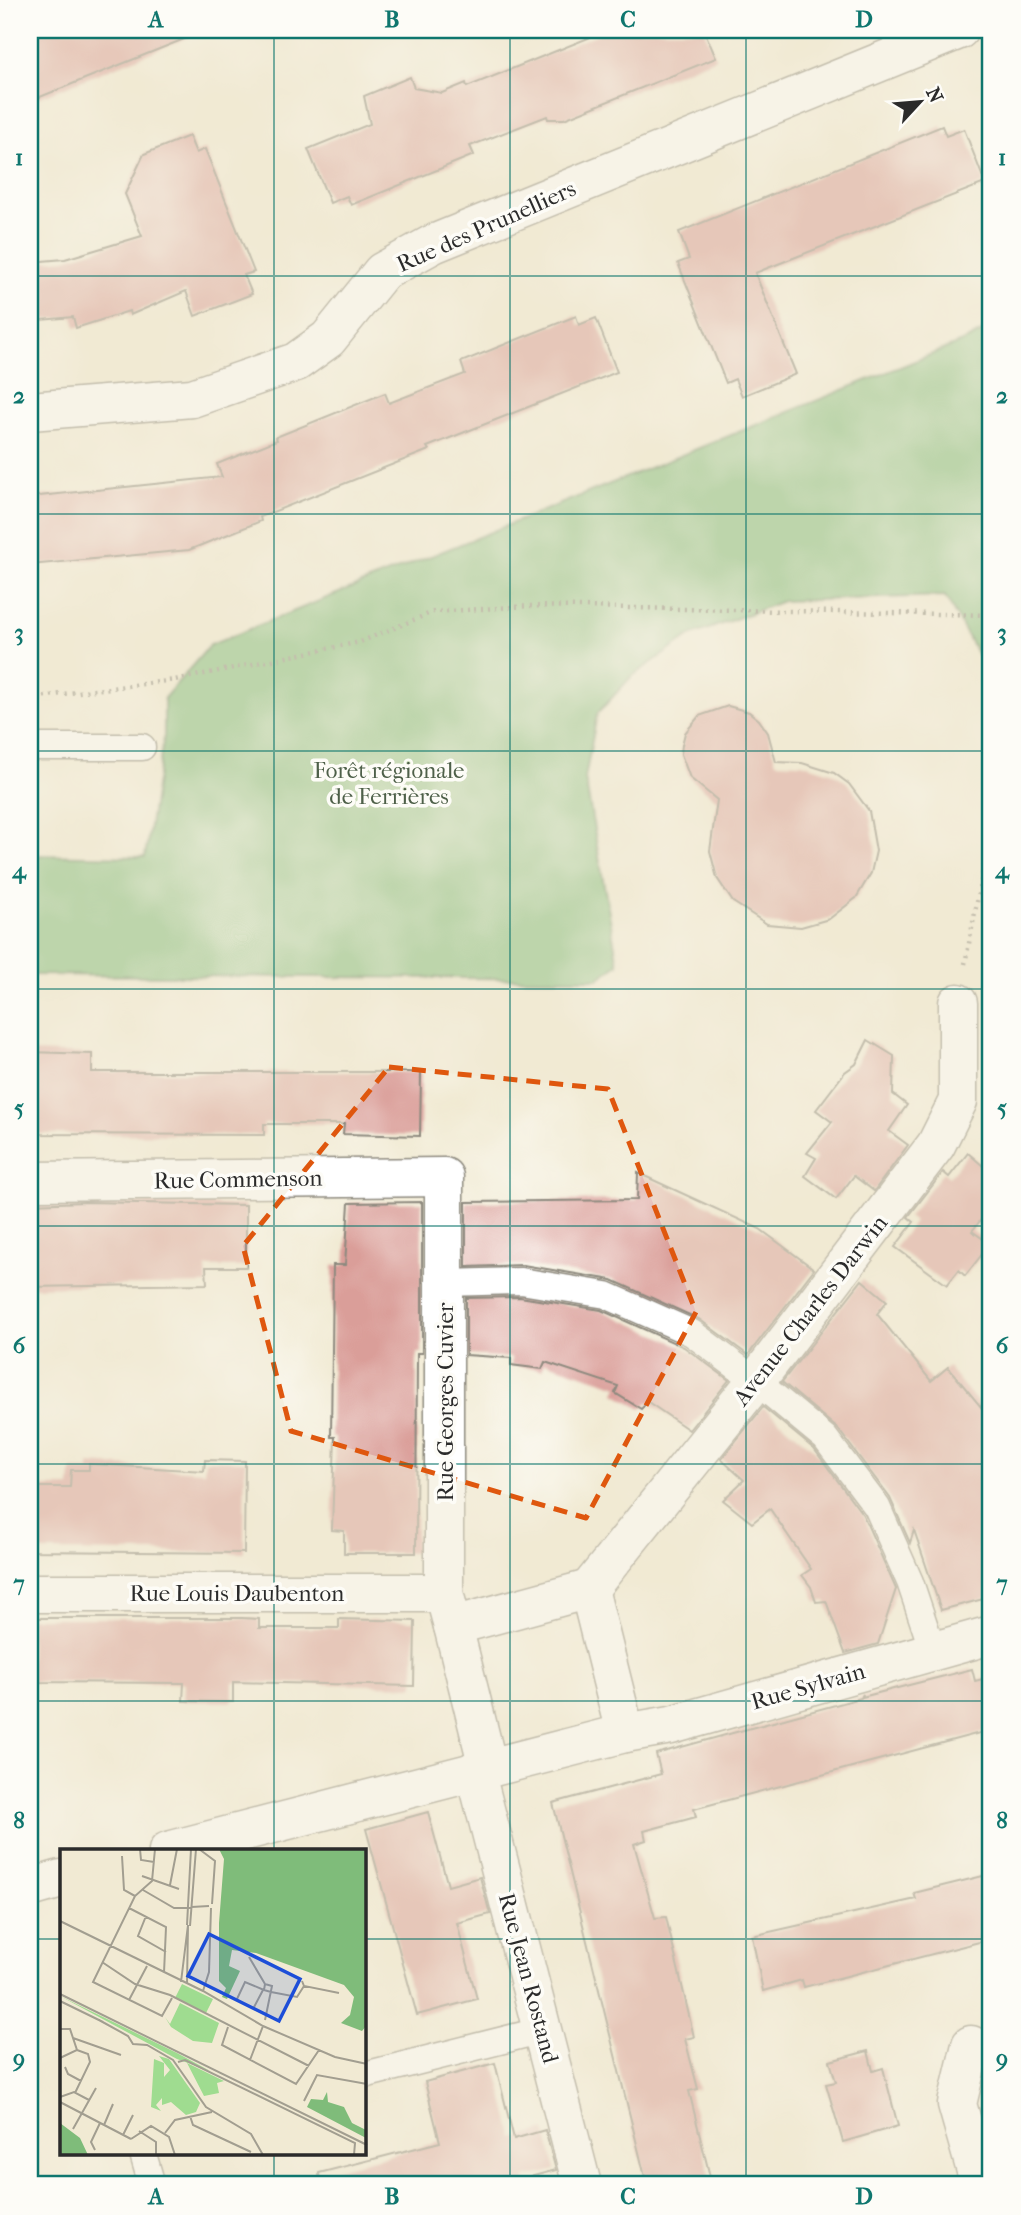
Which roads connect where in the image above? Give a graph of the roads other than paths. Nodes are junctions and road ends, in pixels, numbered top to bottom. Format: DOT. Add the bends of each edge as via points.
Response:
graph roads {
  1 [pos="959,30"];
  2 [pos="30,411"];
  3 [pos="30,747"];
  4 [pos="142,747"];
  5 [pos="958,1003"];
  6 [pos="444,1177"];
  7 [pos="31,1181"];
  8 [pos="446,1283"];
  9 [pos="756,1381"];
  10 [pos="589,1589"];
  11 [pos="30,1593"];
  12 [pos="448,1610"];
  13 [pos="991,1635"];
  14 [pos="933,1651"];
  15 [pos="625,1733"];
  16 [pos="482,1769"];
  17 [pos="176,1849"];
  18 [pos="60,1879"];
  19 [pos="30,1888"];
  20 [pos="543,2030"];
  21 [pos="971,2045"];
  22 [pos="366,2074"];
  23 [pos="144,2156"];
  24 [pos="152,2185"];
  25 [pos="582,2185"];
  26 [pos="980,2185"];
  1 -- 2 [label="street, Rue des Prunelliers" via="433,244 382,272 328,339 296,362 192,398"];
  3 -- 4 [label="lane"];
  5 -- 9 [label="street, Avenue Charles Darwin" via="958,1101 936,1145"];
  6 -- 7 [label="street, Rue Commenson"];
  6 -- 8 [label="street, Rue Georges Cuvier"];
  8 -- 9 [label="lane" via="521,1281 606,1295 692,1333"];
  8 -- 12 [label="street, Rue Georges Cuvier"];
  9 -- 10 [label="street, Avenue Charles Darwin"];
  9 -- 14 [label="lane" via="825,1438 877,1507 910,1582"];
  10 -- 12 [label="street"];
  10 -- 15 [label="street"];
  11 -- 12 [label="street, Rue Louis Daubenton"];
  12 -- 16 [label="street"];
  13 -- 14 [label="street, Rue Sylvain"];
  14 -- 15 [label="street, Rue Sylvain" via="671,1725"];
  15 -- 16 [label="street"];
  16 -- 17 [label="street"];
  16 -- 20 [label="street, Rue Jean Rostand"];
  18 -- 19 [label="street"];
  20 -- 22 [label="lane"];
  20 -- 25 [label="street, Rue Jean Rostand"];
  21 -- 26 [label="street" via="957,2104"];
  23 -- 24 [label="lane"];
}
